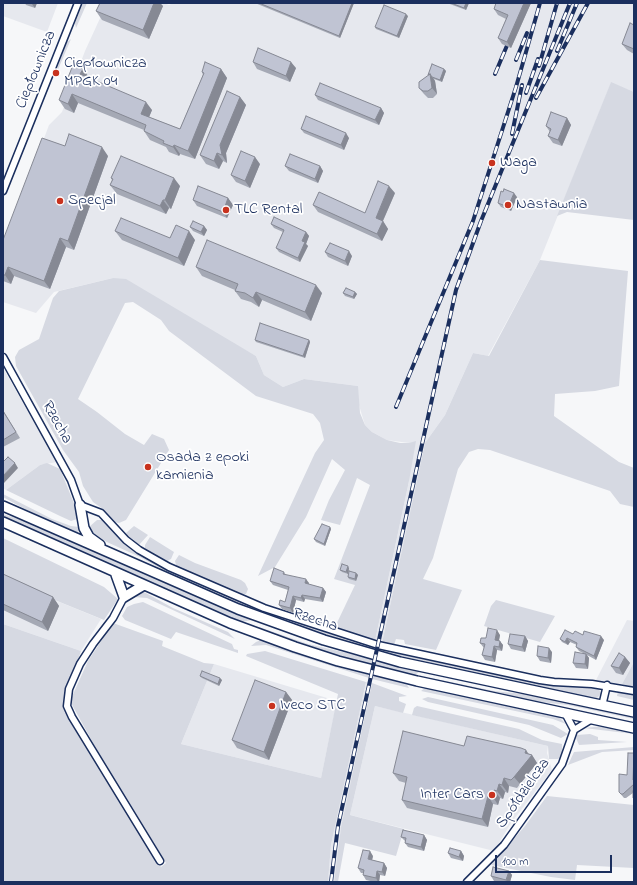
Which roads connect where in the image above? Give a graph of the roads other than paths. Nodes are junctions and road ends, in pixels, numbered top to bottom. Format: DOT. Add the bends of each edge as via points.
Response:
graph roads {
  1 [pos="78,3"];
  2 [pos="3,191"];
  3 [pos="3,357"];
  4 [pos="80,505"];
  5 [pos="3,506"];
  6 [pos="3,522"];
  7 [pos="108,553"];
  8 [pos="115,572"];
  9 [pos="144,585"];
  10 [pos="124,597"];
  11 [pos="607,685"];
  12 [pos="634,691"];
  13 [pos="602,706"];
  14 [pos="634,712"];
  15 [pos="565,713"];
  16 [pos="592,719"];
  17 [pos="634,728"];
  18 [pos="574,730"];
  19 [pos="160,862"];
  20 [pos="467,882"];
  1 -- 2 [label="street, Ciepłownicza"];
  3 -- 4 [label="street, Rzecha" via="71,480"];
  4 -- 7 [label="main road" via="86,533"];
  4 -- 11 [label="street" via="101,513 126,540 169,567 245,600 306,622 405,652 554,682"];
  5 -- 7 [label="main road, Rzecha"];
  6 -- 8 [label="main road, Rzecha"];
  7 -- 13 [label="main road, Rzecha" via="238,609 331,642 400,662"];
  8 -- 9 [label="main road, Rzecha"];
  8 -- 10 [label="main road"];
  9 -- 10 [label="main road"];
  9 -- 15 [label="main road, Rzecha" via="250,631 338,661"];
  10 -- 19 [label="street" via="113,618 80,664 69,689 67,706"];
  11 -- 12 [label="street"];
  11 -- 13 [label="street"];
  13 -- 14 [label="main road, Rzecha"];
  15 -- 16 [label="main road, Rzecha"];
  15 -- 18 [label="street"];
  16 -- 17 [label="main road, Rzecha"];
  16 -- 18 [label="street"];
  18 -- 20 [label="street, Spółdzielcza" via="562,764 550,782 504,845"];
}
